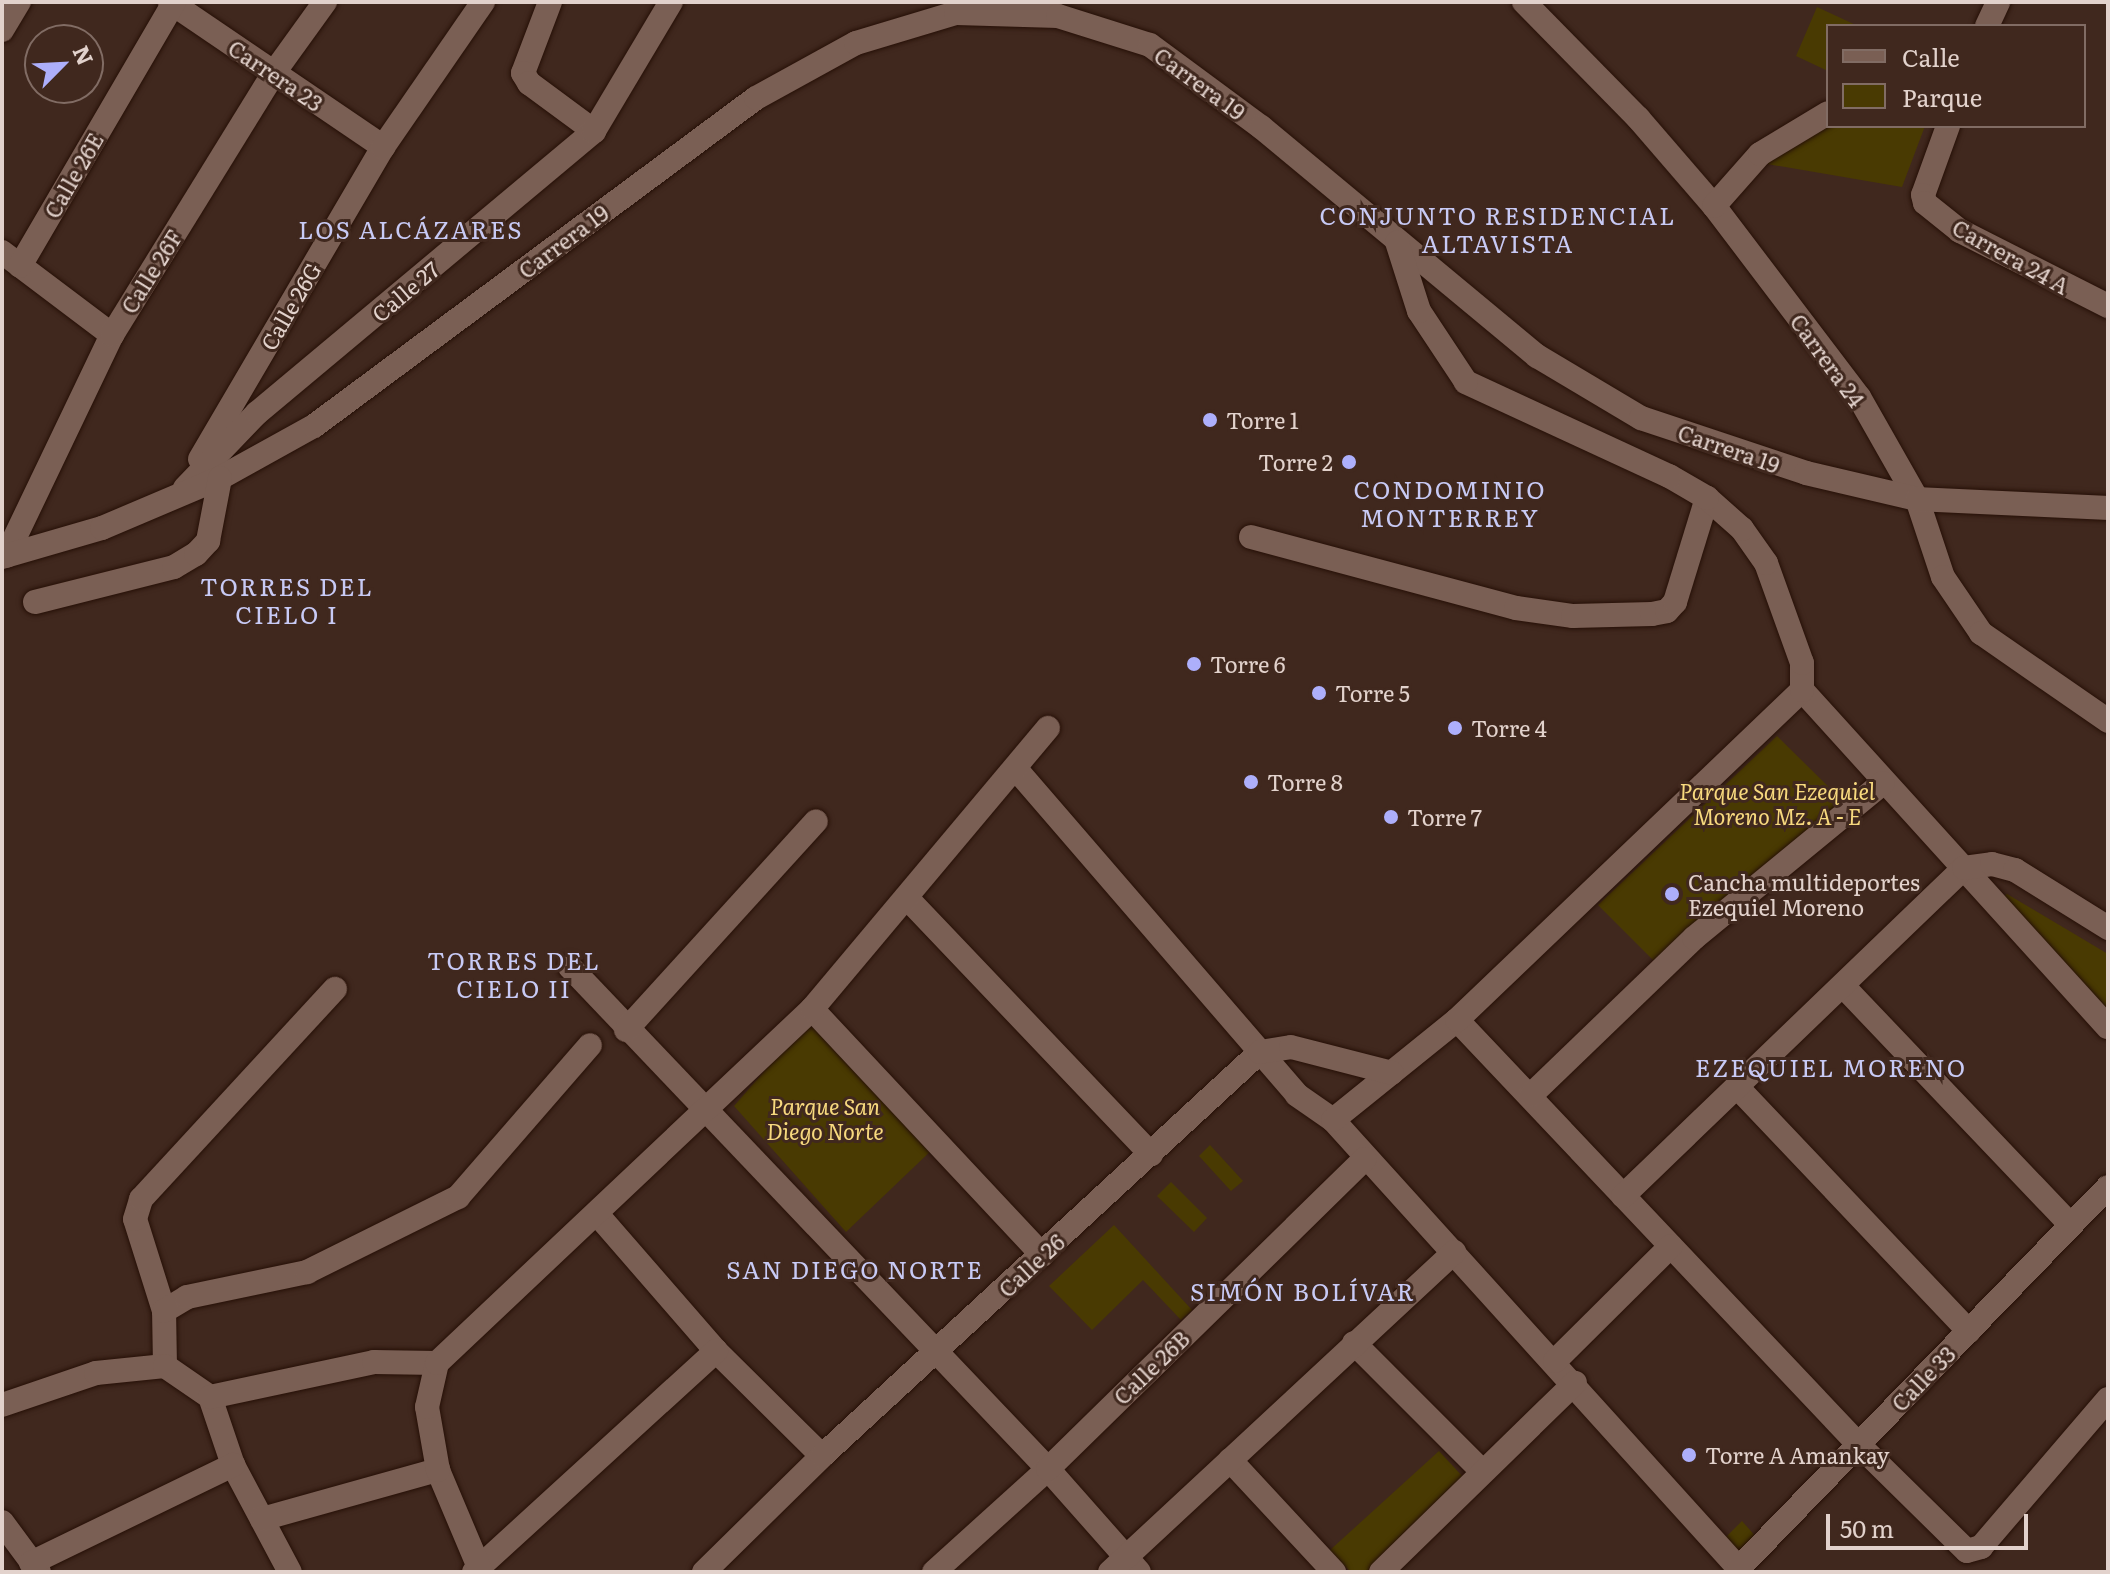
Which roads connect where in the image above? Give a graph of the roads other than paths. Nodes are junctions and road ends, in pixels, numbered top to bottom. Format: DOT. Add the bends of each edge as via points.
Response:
graph roads {
  1 [pos="19,2"];
  2 [pos="325,2"];
  3 [pos="483,2"];
  4 [pos="550,2"];
  5 [pos="671,2"];
  6 [pos="1524,2"];
  7 [pos="1998,2"];
  8 [pos="172,3"];
  9 [pos="1988,24"];
  10 [pos="2,30"];
  11 [pos="273,74"];
  12 [pos="1826,114"];
  13 [pos="1947,128"];
  14 [pos="594,131"];
  15 [pos="383,147"];
  16 [pos="1714,206"];
  17 [pos="1397,242"];
  18 [pos="11,259"];
  19 [pos="2108,306"];
  20 [pos="112,335"];
  21 [pos="220,478"];
  22 [pos="181,493"];
  23 [pos="1707,498"];
  24 [pos="1917,499"];
  25 [pos="2108,508"];
  26 [pos="1251,537"];
  27 [pos="4,556"];
  28 [pos="35,602"];
  29 [pos="1802,690"];
  30 [pos="2108,721"];
  31 [pos="1048,728"];
  32 [pos="1016,769"];
  33 [pos="1883,783"];
  34 [pos="816,821"];
  35 [pos="1964,868"];
  36 [pos="907,898"];
  37 [pos="2108,928"];
  38 [pos="570,967"];
  39 [pos="1845,988"];
  40 [pos="335,989"];
  41 [pos="812,1009"];
  42 [pos="1457,1020"];
  43 [pos="2108,1027"];
  44 [pos="626,1030"];
  45 [pos="590,1045"];
  46 [pos="1260,1052"];
  47 [pos="1392,1073"];
  48 [pos="1739,1089"];
  49 [pos="1531,1095"];
  50 [pos="706,1115"];
  51 [pos="1333,1120"];
  52 [pos="1151,1154"];
  53 [pos="1365,1159"];
  54 [pos="2108,1187"];
  55 [pos="1623,1196"];
  56 [pos="597,1214"];
  57 [pos="2071,1225"];
  58 [pos="1671,1246"];
  59 [pos="1454,1252"];
  60 [pos="1042,1255"];
  61 [pos="164,1311"];
  62 [pos="1969,1331"];
  63 [pos="1354,1343"];
  64 [pos="716,1351"];
  65 [pos="937,1352"];
  66 [pos="1555,1361"];
  67 [pos="437,1363"];
  68 [pos="165,1366"];
  69 [pos="1575,1383"];
  70 [pos="210,1397"];
  71 [pos="2108,1399"];
  72 [pos="2,1405"];
  73 [pos="1859,1445"];
  74 [pos="822,1456"];
  75 [pos="1230,1460"];
  76 [pos="233,1465"];
  77 [pos="1048,1469"];
  78 [pos="438,1470"];
  79 [pos="1483,1472"];
  80 [pos="262,1519"];
  81 [pos="2,1522"];
  82 [pos="23,1559"];
  83 [pos="1125,1567"];
  84 [pos="1741,1570"];
  85 [pos="478,1571"];
  86 [pos="290,1572"];
  87 [pos="704,1572"];
  88 [pos="934,1572"];
  89 [pos="1334,1572"];
  90 [pos="1381,1572"];
  1 -- 10 [label="street"];
  2 -- 11 [label="street, Calle 26F"];
  3 -- 15 [label="street, Calle 26G"];
  4 -- 14 [label="street" via="523,73"];
  5 -- 14 [label="street, Calle 27"];
  6 -- 16 [label="street, Carrera 24" via="1638,118"];
  7 -- 9 [label="street"];
  8 -- 11 [label="street, Carrera 23"];
  8 -- 18 [label="street, Calle 26E"];
  11 -- 15 [label="street, Carrera 23"];
  11 -- 20 [label="street, Calle 26F"];
  12 -- 16 [label="street" via="1760,154"];
  13 -- 19 [label="street, Carrera 24 A" via="1923,195 1960,231"];
  14 -- 22 [label="street, Calle 27" via="257,413"];
  15 -- 22 [label="street, Calle 26G"];
  16 -- 24 [label="street, Carrera 24" via="1859,397"];
  17 -- 21 [label="street, Carrera 19" via="1261,127 1150,45 1058,16 956,13 856,43 756,98 314,426"];
  17 -- 23 [label="street" via="1419,311 1466,382"];
  17 -- 24 [label="street, Carrera 19" via="1537,356 1641,418 1806,473"];
  18 -- 20 [label="street"];
  20 -- 27 [label="street, Calle 26F"];
  21 -- 22 [label="street, Carrera 19"];
  21 -- 28 [label="street" via="208,541 196,554 174,567"];
  22 -- 27 [label="street, Carrera 19" via="102,528"];
  23 -- 26 [label="street" via="1675,602 1667,611 1652,614 1573,616 1516,608"];
  23 -- 29 [label="street" via="1742,529 1766,563 1802,663"];
  24 -- 25 [label="street, Carrera 19"];
  24 -- 30 [label="street, Carrera 24" via="1943,577 1981,633"];
  29 -- 33 [label="street"];
  29 -- 42 [label="street"];
  31 -- 32 [label="street"];
  32 -- 36 [label="street"];
  32 -- 46 [label="street"];
  33 -- 35 [label="street"];
  33 -- 49 [label="street" via="1694,938"];
  34 -- 44 [label="street"];
  35 -- 37 [label="street" via="1992,864 2015,870"];
  35 -- 39 [label="street"];
  35 -- 43 [label="street"];
  36 -- 41 [label="street"];
  36 -- 52 [label="street"];
  38 -- 44 [label="street"];
  39 -- 48 [label="street"];
  39 -- 57 [label="street"];
  40 -- 61 [label="street" via="141,1199 135,1219"];
  41 -- 50 [label="street"];
  41 -- 60 [label="street"];
  42 -- 47 [label="street"];
  42 -- 49 [label="street"];
  44 -- 50 [label="street"];
  45 -- 61 [label="street" via="458,1197 307,1272 187,1297"];
  46 -- 47 [label="street" via="1291,1047"];
  46 -- 51 [label="street" via="1297,1095"];
  46 -- 52 [label="street, Calle 26"];
  47 -- 51 [label="street"];
  48 -- 55 [label="street"];
  48 -- 62 [label="street"];
  49 -- 55 [label="street"];
  50 -- 56 [label="street"];
  50 -- 65 [label="street"];
  51 -- 53 [label="street"];
  52 -- 60 [label="street, Calle 26"];
  53 -- 59 [label="street"];
  53 -- 77 [label="street, Calle 26B"];
  54 -- 57 [label="street, Calle 33"];
  55 -- 58 [label="street"];
  56 -- 64 [label="street"];
  56 -- 67 [label="street"];
  57 -- 62 [label="street, Calle 33"];
  58 -- 66 [label="street"];
  58 -- 73 [label="street"];
  59 -- 63 [label="street"];
  59 -- 66 [label="street"];
  60 -- 65 [label="street, Calle 26"];
  61 -- 68 [label="street"];
  62 -- 73 [label="street, Calle 33"];
  63 -- 75 [label="street"];
  63 -- 79 [label="street"];
  64 -- 74 [label="street"];
  64 -- 85 [label="street"];
  65 -- 74 [label="street, Calle 26"];
  65 -- 77 [label="street"];
  66 -- 69 [label="street"];
  67 -- 70 [label="street" via="374,1362"];
  67 -- 78 [label="street" via="427,1407"];
  68 -- 70 [label="street"];
  68 -- 72 [label="street" via="96,1373"];
  69 -- 79 [label="street"];
  69 -- 84 [label="street"];
  70 -- 76 [label="street"];
  71 -- 73 [label="street" via="1981,1547 1967,1551"];
  73 -- 84 [label="street, Calle 33"];
  74 -- 87 [label="street, Calle 26"];
  75 -- 83 [label="street"];
  75 -- 89 [label="street"];
  76 -- 80 [label="street"];
  76 -- 82 [label="street"];
  77 -- 83 [label="street"];
  77 -- 88 [label="street, Calle 26B"];
  78 -- 80 [label="street"];
  78 -- 85 [label="street"];
  79 -- 90 [label="street"];
  80 -- 86 [label="street"];
  81 -- 82 [label="street"];
}
